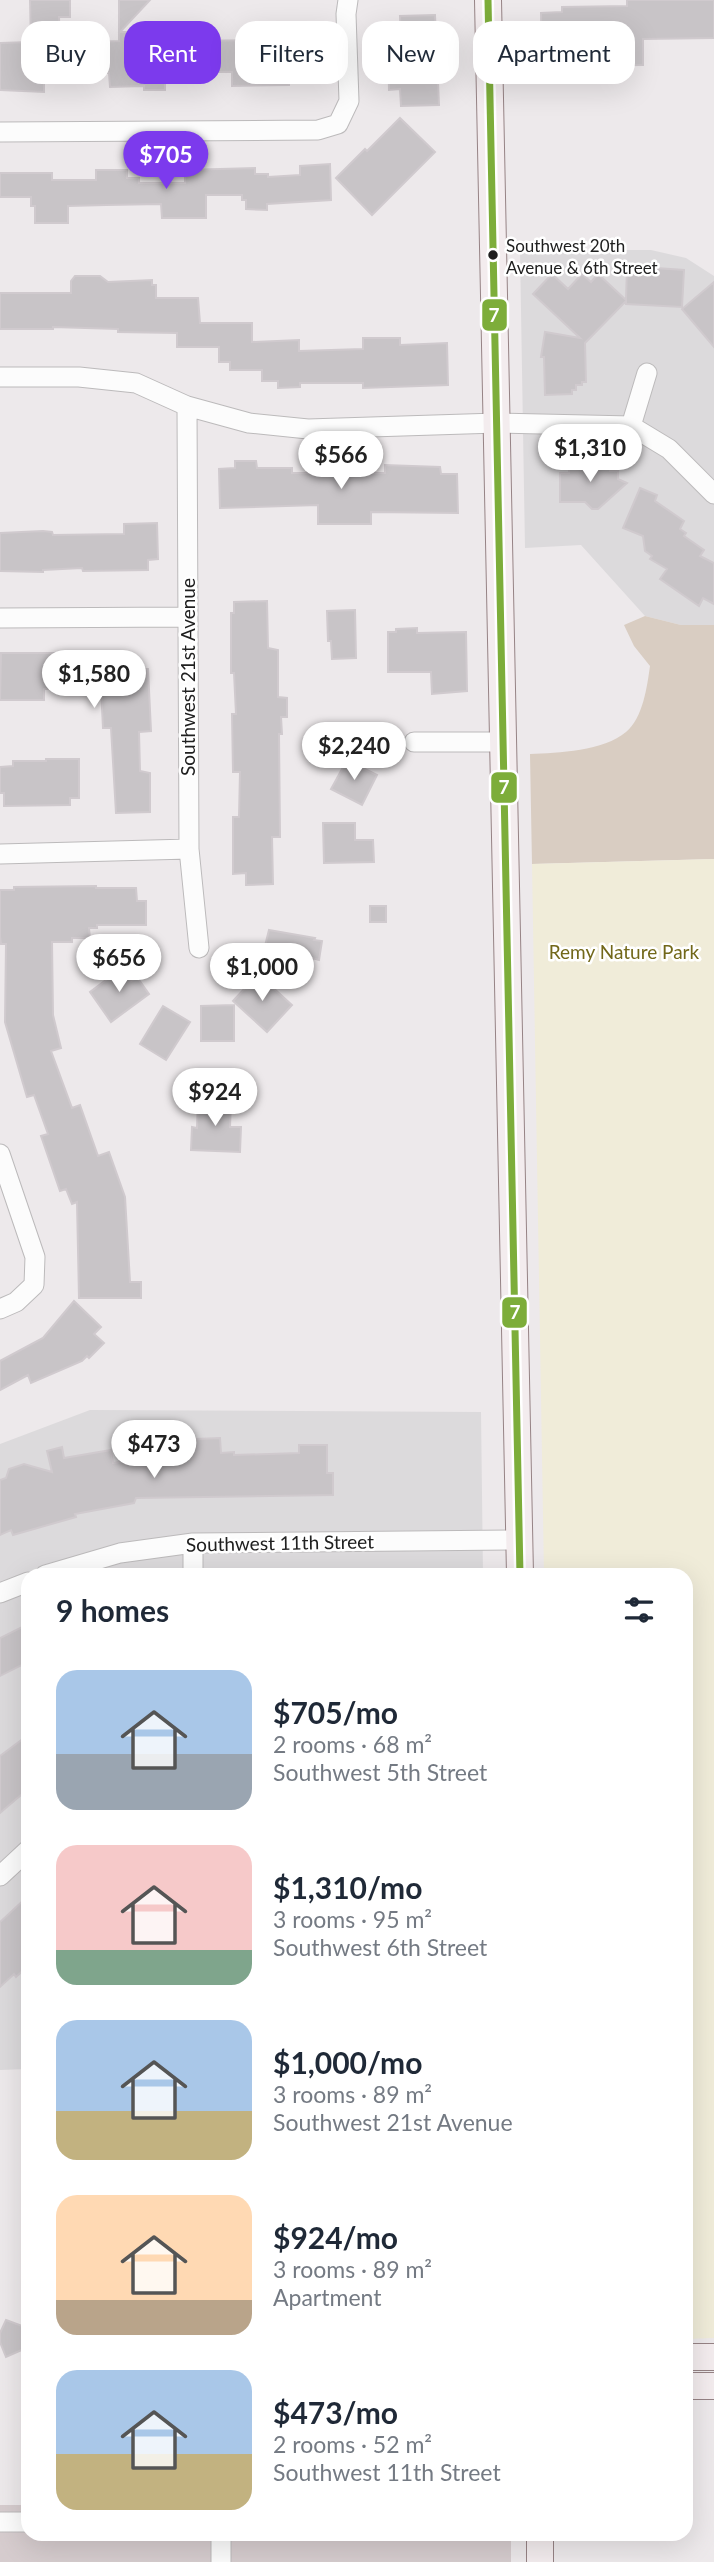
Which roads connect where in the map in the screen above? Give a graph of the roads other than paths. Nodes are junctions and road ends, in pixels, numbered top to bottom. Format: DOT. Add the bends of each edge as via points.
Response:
graph roads {
  1 [pos="348,0"];
  2 [pos="488,0"];
  3 [pos="0,132"];
  4 [pos="647,373"];
  5 [pos="0,377"];
  6 [pos="187,406"];
  7 [pos="497,423"];
  8 [pos="631,426"];
  9 [pos="714,494"];
  10 [pos="187,617"];
  11 [pos="0,618"];
  12 [pos="414,742"];
  13 [pos="503,742"];
  14 [pos="190,849"];
  15 [pos="0,854"];
  16 [pos="199,948"];
  17 [pos="0,1154"];
  18 [pos="0,1309"];
  19 [pos="519,1540"];
  20 [pos="193,1543"];
  21 [pos="69,1568"];
  22 [pos="193,1568"];
  23 [pos="520,1568"];
  24 [pos="21,1585"];
  25 [pos="0,1594"];
  26 [pos="21,1856"];
  27 [pos="0,1876"];
  28 [pos="693,2357"];
  29 [pos="714,2357"];
  30 [pos="693,2386"];
  31 [pos="714,2386"];
  32 [pos="0,2522"];
  33 [pos="21,2522"];
  34 [pos="221,2541"];
  35 [pos="540,2541"];
  36 [pos="221,2562"];
  37 [pos="540,2562"];
  1 -- 3 [label="street" via="349,101 338,124 317,131"];
  2 -- 7 [label="street"];
  4 -- 8 [label="street"];
  5 -- 6 [label="street" via="136,383"];
  6 -- 7 [label="street" via="248,423 308,429"];
  6 -- 10 [label="street, Southwest 21st Avenue"];
  7 -- 8 [label="street"];
  7 -- 13 [label="street"];
  8 -- 9 [label="street" via="669,449"];
  10 -- 11 [label="street"];
  10 -- 14 [label="street, Southwest 21st Avenue"];
  12 -- 13 [label="street"];
  13 -- 19 [label="street"];
  14 -- 15 [label="street"];
  14 -- 16 [label="street, Southwest 21st Avenue"];
  17 -- 18 [label="street" via="35,1257 34,1285 16,1302"];
  19 -- 20 [label="street, Southwest 11th Street"];
  19 -- 23 [label="street"];
  20 -- 21 [label="street, Southwest 11th Street" via="120,1553"];
  20 -- 22 [label="street"];
  24 -- 25 [label="street"];
  26 -- 27 [label="street"];
  28 -- 29 [label="street"];
  30 -- 31 [label="street"];
  32 -- 33 [label="street"];
  34 -- 36 [label="street"];
  35 -- 37 [label="street"];
}
